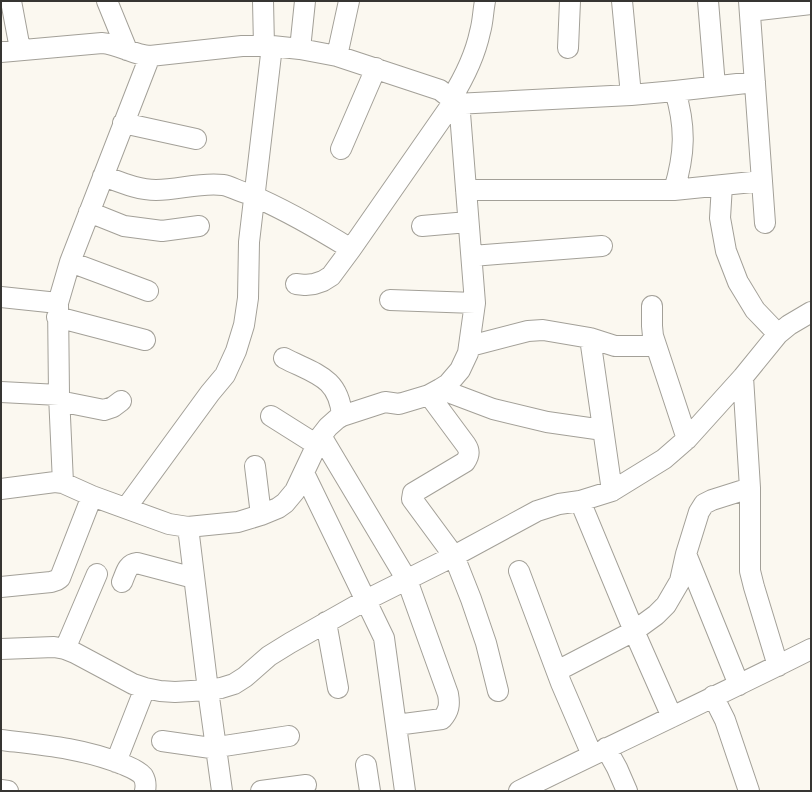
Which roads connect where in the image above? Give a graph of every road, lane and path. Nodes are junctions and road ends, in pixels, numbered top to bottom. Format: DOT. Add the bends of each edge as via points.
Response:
graph roads {
  1 [pos="11,1"];
  2 [pos="107,1"];
  3 [pos="263,1"];
  4 [pos="305,1"];
  5 [pos="349,1"];
  6 [pos="485,1"];
  7 [pos="570,1"];
  8 [pos="622,1"];
  9 [pos="708,1"];
  10 [pos="811,4"];
  11 [pos="749,6"];
  12 [pos="268,46"];
  13 [pos="568,48"];
  14 [pos="300,49"];
  15 [pos="127,50"];
  16 [pos="10,51"];
  17 [pos="150,56"];
  18 [pos="337,56"];
  19 [pos="376,68"];
  20 [pos="755,82"];
  21 [pos="715,86"];
  22 [pos="675,91"];
  23 [pos="631,94"];
  24 [pos="453,101"];
  25 [pos="123,123"];
  26 [pos="196,139"];
  27 [pos="341,149"];
  28 [pos="103,176"];
  29 [pos="762,181"];
  30 [pos="722,185"];
  31 [pos="466,190"];
  32 [pos="674,190"];
  33 [pos="254,197"];
  34 [pos="89,212"];
  35 [pos="468,222"];
  36 [pos="765,223"];
  37 [pos="199,226"];
  38 [pos="422,226"];
  39 [pos="602,246"];
  40 [pos="351,249"];
  41 [pos="472,256"];
  42 [pos="70,262"];
  43 [pos="296,284"];
  44 [pos="148,291"];
  45 [pos="1,297"];
  46 [pos="390,300"];
  47 [pos="475,303"];
  48 [pos="652,306"];
  49 [pos="57,310"];
  50 [pos="811,312"];
  51 [pos="778,334"];
  52 [pos="590,338"];
  53 [pos="145,340"];
  54 [pos="470,346"];
  55 [pos="656,346"];
  56 [pos="284,358"];
  57 [pos="743,377"];
  58 [pos="1,392"];
  59 [pos="434,392"];
  60 [pos="59,398"];
  61 [pos="121,401"];
  62 [pos="271,416"];
  63 [pos="342,416"];
  64 [pos="603,430"];
  65 [pos="687,439"];
  66 [pos="319,440"];
  67 [pos="255,466"];
  68 [pos="304,473"];
  69 [pos="63,483"];
  70 [pos="750,488"];
  71 [pos="1,489"];
  72 [pos="612,491"];
  73 [pos="92,496"];
  74 [pos="580,501"];
  75 [pos="126,508"];
  76 [pos="261,515"];
  77 [pos="188,527"];
  78 [pos="686,554"];
  79 [pos="454,556"];
  80 [pos="519,571"];
  81 [pos="96,574"];
  82 [pos="194,578"];
  83 [pos="407,580"];
  84 [pos="122,582"];
  85 [pos="1,587"];
  86 [pos="366,600"];
  87 [pos="326,622"];
  88 [pos="634,631"];
  89 [pos="1,649"];
  90 [pos="65,649"];
  91 [pos="811,649"];
  92 [pos="778,666"];
  93 [pos="556,671"];
  94 [pos="739,685"];
  95 [pos="145,688"];
  96 [pos="338,688"];
  97 [pos="208,690"];
  98 [pos="498,691"];
  99 [pos="713,696"];
  100 [pos="672,717"];
  101 [pos="396,725"];
  102 [pos="289,736"];
  103 [pos="1,740"];
  104 [pos="162,741"];
  105 [pos="216,748"];
  106 [pos="599,751"];
  107 [pos="116,762"];
  108 [pos="366,765"];
  109 [pos="306,785"];
  110 [pos="1,790"];
  111 [pos="8,791"];
  112 [pos="146,791"];
  113 [pos="222,791"];
  114 [pos="261,791"];
  115 [pos="370,791"];
  116 [pos="405,791"];
  117 [pos="519,791"];
  118 [pos="627,791"];
  119 [pos="749,791"];
  1 -- 16 [label="street"];
  2 -- 15 [label="street"];
  3 -- 12 [label="street"];
  4 -- 14 [label="street"];
  5 -- 18 [label="street"];
  6 -- 24 [label="street" via="475,50"];
  7 -- 13 [label="street"];
  8 -- 23 [label="street"];
  9 -- 21 [label="street"];
  10 -- 11 [label="street"];
  11 -- 20 [label="street"];
  12 -- 14 [label="street"];
  12 -- 17 [label="street" via="227,47"];
  12 -- 33 [label="street"];
  14 -- 18 [label="street"];
  15 -- 16 [label="street" via="102,43"];
  15 -- 17 [label="street" via="138,55"];
  17 -- 25 [label="street"];
  18 -- 19 [label="street"];
  19 -- 24 [label="street" via="435,88"];
  19 -- 27 [label="street"];
  20 -- 21 [label="street"];
  20 -- 29 [label="street"];
  21 -- 22 [label="street"];
  22 -- 23 [label="street"];
  22 -- 32 [label="street" via="681,111 683,151"];
  23 -- 24 [label="street"];
  24 -- 31 [label="street" via="460,113"];
  24 -- 40 [label="street"];
  25 -- 26 [label="street"];
  25 -- 28 [label="street"];
  28 -- 33 [label="street" via="141,189 170,189 197,184 224,185"];
  28 -- 34 [label="street"];
  29 -- 30 [label="street"];
  29 -- 36 [label="street"];
  30 -- 32 [label="street"];
  30 -- 51 [label="street" via="720,218 730,263 755,310"];
  31 -- 32 [label="street"];
  31 -- 35 [label="street"];
  33 -- 40 [label="street" via="288,212"];
  33 -- 75 [label="street" via="249,242 248,298 244,325 236,351 225,375"];
  34 -- 37 [label="street" via="124,226 154,230"];
  34 -- 42 [label="street"];
  35 -- 38 [label="street"];
  35 -- 41 [label="street"];
  39 -- 41 [label="street"];
  40 -- 43 [label="street" via="331,276 314,284"];
  41 -- 47 [label="street"];
  42 -- 44 [label="street"];
  42 -- 49 [label="street"];
  45 -- 49 [label="street"];
  46 -- 47 [label="street"];
  47 -- 54 [label="street"];
  48 -- 55 [label="street"];
  49 -- 53 [label="street"];
  49 -- 60 [label="street"];
  50 -- 51 [label="street"];
  51 -- 57 [label="street"];
  52 -- 54 [label="street" via="543,330"];
  52 -- 55 [label="street" via="614,346"];
  52 -- 64 [label="street"];
  54 -- 59 [label="street" via="460,370 448,384"];
  55 -- 65 [label="street"];
  56 -- 63 [label="street" via="328,381 339,397"];
  57 -- 65 [label="street"];
  57 -- 70 [label="street"];
  58 -- 60 [label="street"];
  59 -- 63 [label="street" via="399,404 385,402"];
  59 -- 64 [label="street" via="547,422"];
  59 -- 79 [label="street" via="469,450 469,456 465,462 413,493 412,499"];
  60 -- 61 [label="street" via="104,410 114,407"];
  60 -- 69 [label="street"];
  62 -- 66 [label="street"];
  63 -- 66 [label="street" via="333,422"];
  64 -- 72 [label="street"];
  65 -- 72 [label="street" via="664,459"];
  66 -- 68 [label="street"];
  66 -- 83 [label="street"];
  67 -- 76 [label="street"];
  68 -- 76 [label="street" via="295,491 285,503"];
  68 -- 86 [label="street"];
  69 -- 71 [label="street" via="45,482"];
  69 -- 73 [label="street"];
  70 -- 78 [label="street" via="704,504"];
  70 -- 92 [label="street" via="751,575"];
  72 -- 74 [label="street"];
  73 -- 75 [label="street"];
  73 -- 85 [label="street" via="60,578 51,582"];
  74 -- 79 [label="street" via="537,511"];
  74 -- 88 [label="street"];
  75 -- 77 [label="street" via="169,524"];
  76 -- 77 [label="street" via="233,523"];
  77 -- 82 [label="street"];
  78 -- 88 [label="street" via="680,581 666,605"];
  78 -- 94 [label="street"];
  79 -- 83 [label="street"];
  79 -- 98 [label="street" via="486,642"];
  80 -- 93 [label="street"];
  81 -- 90 [label="street"];
  82 -- 84 [label="street" via="137,562 127,568"];
  82 -- 97 [label="street"];
  83 -- 86 [label="street"];
  83 -- 101 [label="street" via="450,703 448,712 442,719"];
  86 -- 87 [label="street"];
  86 -- 101 [label="street" via="384,638"];
  87 -- 96 [label="street"];
  87 -- 97 [label="street" via="269,656 234,684"];
  88 -- 93 [label="street"];
  88 -- 100 [label="street"];
  89 -- 90 [label="street"];
  90 -- 95 [label="street"];
  91 -- 92 [label="street"];
  92 -- 94 [label="street"];
  93 -- 106 [label="street"];
  94 -- 99 [label="street"];
  95 -- 97 [label="street" via="160,692"];
  95 -- 107 [label="street"];
  97 -- 105 [label="street"];
  99 -- 100 [label="street"];
  99 -- 119 [label="street" via="725,720"];
  100 -- 106 [label="street"];
  101 -- 116 [label="street"];
  102 -- 105 [label="street"];
  103 -- 107 [label="street" via="73,749"];
  104 -- 105 [label="street"];
  105 -- 113 [label="street"];
  106 -- 117 [label="street"];
  106 -- 118 [label="street" via="617,768"];
  107 -- 112 [label="street" via="144,777"];
  108 -- 115 [label="street"];
  109 -- 114 [label="street"];
  110 -- 111 [label="street"];
}
